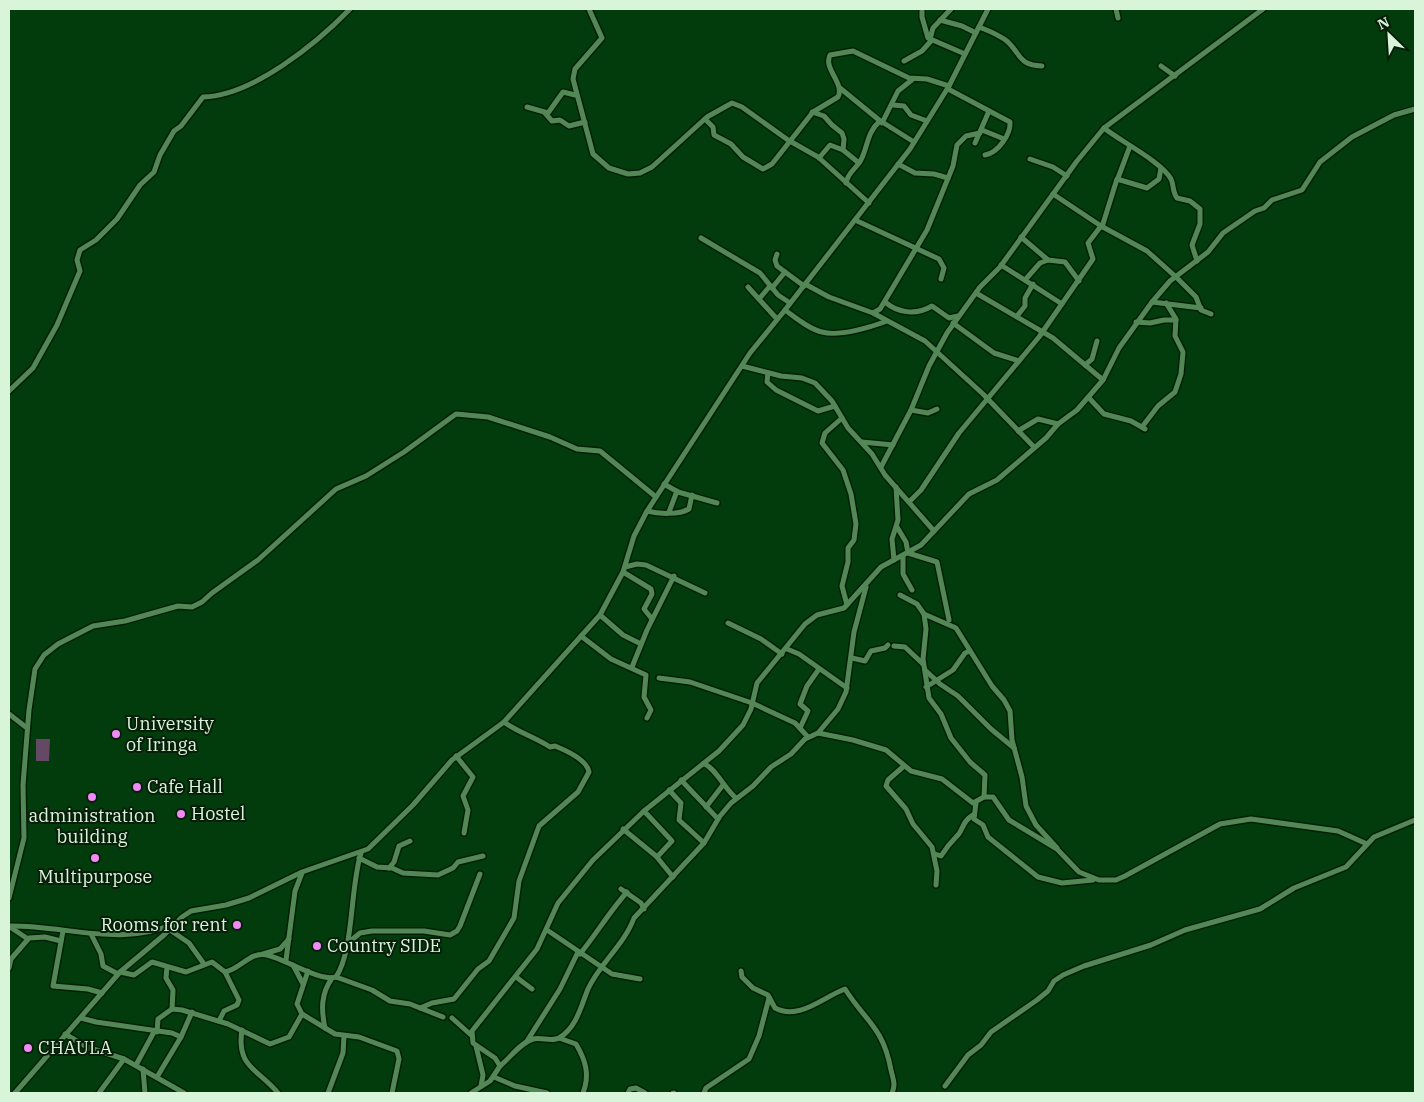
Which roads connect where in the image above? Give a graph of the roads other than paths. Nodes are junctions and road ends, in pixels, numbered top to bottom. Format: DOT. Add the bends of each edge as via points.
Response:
graph roads {
  1 [pos="350,9"];
  2 [pos="589,9"];
  3 [pos="922,9"];
  4 [pos="951,9"];
  5 [pos="988,9"];
  6 [pos="1116,9"];
  7 [pos="1263,9"];
  8 [pos="1118,18"];
  9 [pos="940,20"];
  10 [pos="979,27"];
  11 [pos="976,33"];
  12 [pos="930,40"];
  13 [pos="965,54"];
  14 [pos="904,61"];
  15 [pos="1042,66"];
  16 [pos="1161,66"];
  17 [pos="1175,76"];
  18 [pos="913,79"];
  19 [pos="839,87"];
  20 [pos="948,88"];
  21 [pos="575,95"];
  22 [pos="893,105"];
  23 [pos="527,107"];
  24 [pos="1415,109"];
  25 [pos="989,111"];
  26 [pos="812,112"];
  27 [pos="545,113"];
  28 [pos="705,119"];
  29 [pos="927,121"];
  30 [pos="585,122"];
  31 [pos="881,122"];
  32 [pos="1104,128"];
  33 [pos="981,131"];
  34 [pos="1004,139"];
  35 [pos="790,141"];
  36 [pos="914,142"];
  37 [pos="975,143"];
  38 [pos="1130,146"];
  39 [pos="844,150"];
  40 [pos="985,155"];
  41 [pos="819,158"];
  42 [pos="1030,159"];
  43 [pos="859,163"];
  44 [pos="898,164"];
  45 [pos="1161,168"];
  46 [pos="1066,176"];
  47 [pos="948,178"];
  48 [pos="1118,178"];
  49 [pos="846,183"];
  50 [pos="1053,194"];
  51 [pos="869,203"];
  52 [pos="855,220"];
  53 [pos="1101,226"];
  54 [pos="1021,237"];
  55 [pos="701,238"];
  56 [pos="916,247"];
  57 [pos="777,254"];
  58 [pos="1048,260"];
  59 [pos="1197,261"];
  60 [pos="1001,265"];
  61 [pos="786,272"];
  62 [pos="1176,277"];
  63 [pos="941,279"];
  64 [pos="1025,280"];
  65 [pos="1080,282"];
  66 [pos="1033,284"];
  67 [pos="804,285"];
  68 [pos="748,287"];
  69 [pos="771,287"];
  70 [pos="976,293"];
  71 [pos="759,299"];
  72 [pos="885,302"];
  73 [pos="1152,302"];
  74 [pos="790,303"];
  75 [pos="1166,303"];
  76 [pos="1062,304"];
  77 [pos="1201,308"];
  78 [pos="785,310"];
  79 [pos="873,313"];
  80 [pos="1211,314"];
  81 [pos="958,316"];
  82 [pos="1017,316"];
  83 [pos="777,319"];
  84 [pos="1176,320"];
  85 [pos="887,321"];
  86 [pos="1136,322"];
  87 [pos="953,323"];
  88 [pos="1040,333"];
  89 [pos="1097,341"];
  90 [pos="936,352"];
  91 [pos="1019,361"];
  92 [pos="1085,365"];
  93 [pos="742,366"];
  94 [pos="768,373"];
  95 [pos="1103,380"];
  96 [pos="9,390"];
  97 [pos="1088,398"];
  98 [pos="988,400"];
  99 [pos="835,406"];
  100 [pos="937,409"];
  101 [pos="911,410"];
  102 [pos="842,418"];
  103 [pos="1058,424"];
  104 [pos="1018,431"];
  105 [pos="862,442"];
  106 [pos="893,445"];
  107 [pos="1034,447"];
  108 [pos="881,467"];
  109 [pos="664,484"];
  110 [pos="896,486"];
  111 [pos="677,491"];
  112 [pos="692,496"];
  113 [pos="656,497"];
  114 [pos="910,501"];
  115 [pos="717,503"];
  116 [pos="647,511"];
  117 [pos="669,512"];
  118 [pos="897,527"];
  119 [pos="934,531"];
  120 [pos="906,554"];
  121 [pos="894,560"];
  122 [pos="624,570"];
  123 [pos="674,576"];
  124 [pos="866,586"];
  125 [pos="912,590"];
  126 [pos="705,593"];
  127 [pos="900,594"];
  128 [pos="847,605"];
  129 [pos="924,614"];
  130 [pos="600,615"];
  131 [pos="652,620"];
  132 [pos="935,620"];
  133 [pos="949,620"];
  134 [pos="728,623"];
  135 [pos="959,631"];
  136 [pos="581,636"];
  137 [pos="642,644"];
  138 [pos="787,649"];
  139 [pos="970,651"];
  140 [pos="782,654"];
  141 [pos="852,658"];
  142 [pos="632,667"];
  143 [pos="924,667"];
  144 [pos="818,669"];
  145 [pos="659,678"];
  146 [pos="936,681"];
  147 [pos="845,685"];
  148 [pos="926,687"];
  149 [pos="752,703"];
  150 [pos="9,714"];
  151 [pos="647,718"];
  152 [pos="504,722"];
  153 [pos="27,728"];
  154 [pos="800,728"];
  155 [pos="818,733"];
  156 [pos="808,737"];
  157 [pos="1014,748"];
  158 [pos="456,756"];
  159 [pos="703,764"];
  160 [pos="904,766"];
  161 [pos="681,780"];
  162 [pos="723,785"];
  163 [pos="669,790"];
  164 [pos="984,796"];
  165 [pos="736,798"];
  166 [pos="976,803"];
  167 [pos="706,807"];
  168 [pos="644,811"];
  169 [pos="973,815"];
  170 [pos="718,819"];
  171 [pos="1415,820"];
  172 [pos="623,829"];
  173 [pos="464,833"];
  174 [pos="410,841"];
  175 [pos="704,843"];
  176 [pos="1367,844"];
  177 [pos="1057,849"];
  178 [pos="935,854"];
  179 [pos="360,855"];
  180 [pos="483,856"];
  181 [pos="657,857"];
  182 [pos="390,868"];
  183 [pos="302,872"];
  184 [pos="480,874"];
  185 [pos="674,877"];
  186 [pos="1094,880"];
  187 [pos="936,885"];
  188 [pos="621,889"];
  189 [pos="627,892"];
  190 [pos="9,898"];
  191 [pos="644,909"];
  192 [pos="178,922"];
  193 [pos="9,926"];
  194 [pos="170,930"];
  195 [pos="547,930"];
  196 [pos="63,931"];
  197 [pos="91,934"];
  198 [pos="290,938"];
  199 [pos="28,939"];
  200 [pos="61,941"];
  201 [pos="348,943"];
  202 [pos="579,953"];
  203 [pos="263,954"];
  204 [pos="286,960"];
  205 [pos="204,964"];
  206 [pos="292,964"];
  207 [pos="167,967"];
  208 [pos="9,968"];
  209 [pos="602,968"];
  210 [pos="741,971"];
  211 [pos="225,972"];
  212 [pos="308,972"];
  213 [pos="119,973"];
  214 [pos="516,977"];
  215 [pos="334,978"];
  216 [pos="640,979"];
  217 [pos="303,984"];
  218 [pos="532,989"];
  219 [pos="102,993"];
  220 [pos="769,998"];
  221 [pos="420,1008"];
  222 [pos="172,1009"];
  223 [pos="192,1012"];
  224 [pos="302,1014"];
  225 [pos="443,1017"];
  226 [pos="80,1018"];
  227 [pos="452,1018"];
  228 [pos="220,1021"];
  229 [pos="325,1028"];
  230 [pos="242,1030"];
  231 [pos="156,1032"];
  232 [pos="184,1032"];
  233 [pos="172,1033"];
  234 [pos="65,1034"];
  235 [pos="471,1035"];
  236 [pos="344,1036"];
  237 [pos="181,1037"];
  238 [pos="560,1038"];
  239 [pos="527,1042"];
  240 [pos="476,1046"];
  241 [pos="124,1059"];
  242 [pos="136,1065"];
  243 [pos="500,1066"];
  244 [pos="144,1069"];
  245 [pos="494,1076"];
  246 [pos="157,1077"];
  247 [pos="481,1086"];
  248 [pos="945,1086"];
  249 [pos="175,1091"];
  250 [pos="15,1093"];
  251 [pos="101,1093"];
  252 [pos="145,1093"];
  253 [pos="184,1093"];
  254 [pos="278,1093"];
  255 [pos="328,1093"];
  256 [pos="392,1093"];
  257 [pos="471,1093"];
  258 [pos="547,1093"];
  259 [pos="583,1093"];
  260 [pos="628,1093"];
  261 [pos="645,1093"];
  262 [pos="704,1093"];
  263 [pos="892,1093"];
  1 -- 96 [label="street" via="333,27 289,61 227,94 203,98 174,131 154,172 140,185 124,211 96,240 80,250 77,260 80,271 57,325 33,368"];
  2 -- 21 [label="street" via="602,38 576,69 573,79"];
  3 -- 12 [label="street"];
  4 -- 9 [label="street"];
  5 -- 10 [label="street"];
  6 -- 8 [label="street"];
  7 -- 17 [label="street"];
  9 -- 11 [label="street"];
  9 -- 12 [label="street" via="931,30"];
  10 -- 11 [label="street"];
  10 -- 15 [label="street" via="1006,40 1020,60 1032,66"];
  11 -- 13 [label="street"];
  12 -- 13 [label="street"];
  12 -- 14 [label="street" via="922,51"];
  13 -- 20 [label="street"];
  16 -- 17 [label="street"];
  17 -- 32 [label="street"];
  18 -- 19 [label="street" via="849,51 828,55 832,75"];
  18 -- 20 [label="street" via="927,79"];
  18 -- 22 [label="street" via="900,89"];
  19 -- 26 [label="street" via="838,97"];
  19 -- 31 [label="street"];
  20 -- 25 [label="street"];
  20 -- 29 [label="street"];
  21 -- 27 [label="street" via="564,92"];
  21 -- 30 [label="street"];
  22 -- 29 [label="street" via="904,106 911,115"];
  22 -- 31 [label="street"];
  23 -- 27 [label="street"];
  24 -- 59 [label="street" via="1394,115 1343,143 1320,162 1302,190 1276,198 1245,217 1223,232"];
  25 -- 33 [label="street"];
  25 -- 34 [label="street" via="1010,122"];
  26 -- 35 [label="street"];
  26 -- 39 [label="street" via="824,116 842,133"];
  27 -- 30 [label="street" via="552,121 560,120 568,126"];
  28 -- 30 [label="street" via="659,162 635,174 609,168 596,158 589,144"];
  28 -- 35 [label="street" via="724,106 736,104"];
  28 -- 35 [label="street" via="714,135 731,144 742,157 760,168 772,164"];
  29 -- 36 [label="street"];
  31 -- 36 [label="street"];
  31 -- 43 [label="street" via="870,132"];
  32 -- 38 [label="street"];
  32 -- 46 [label="street"];
  33 -- 34 [label="street"];
  33 -- 37 [label="street"];
  33 -- 47 [label="street" via="960,140"];
  34 -- 40 [label="street" via="996,150"];
  35 -- 41 [label="street"];
  36 -- 44 [label="street"];
  38 -- 45 [label="street"];
  38 -- 48 [label="street"];
  39 -- 41 [label="street" via="830,145"];
  39 -- 43 [label="street"];
  41 -- 49 [label="street"];
  42 -- 46 [label="street"];
  43 -- 49 [label="street" via="848,174"];
  44 -- 47 [label="street" via="915,173"];
  44 -- 51 [label="street"];
  45 -- 48 [label="street" via="1159,179 1146,188"];
  45 -- 59 [label="street" via="1171,180 1177,198 1190,201 1201,211 1192,245"];
  46 -- 50 [label="street"];
  47 -- 56 [label="street" via="927,230"];
  48 -- 53 [label="street"];
  49 -- 51 [label="street"];
  50 -- 53 [label="street"];
  50 -- 54 [label="street"];
  51 -- 52 [label="street"];
  52 -- 56 [label="street"];
  52 -- 67 [label="street"];
  53 -- 62 [label="street" via="1156,257"];
  53 -- 65 [label="street" via="1088,243 1093,259"];
  54 -- 58 [label="street"];
  54 -- 60 [label="street"];
  55 -- 69 [label="street" via="760,273"];
  56 -- 63 [label="street" via="942,261 944,272"];
  56 -- 72 [label="street"];
  57 -- 61 [label="street" via="776,264"];
  58 -- 64 [label="street" via="1040,263"];
  58 -- 65 [label="street" via="1065,262"];
  59 -- 62 [label="street"];
  60 -- 64 [label="street"];
  60 -- 70 [label="street"];
  61 -- 67 [label="street"];
  61 -- 69 [label="street"];
  62 -- 73 [label="street"];
  62 -- 77 [label="street" via="1196,297"];
  64 -- 66 [label="street"];
  65 -- 76 [label="street"];
  66 -- 76 [label="street"];
  66 -- 82 [label="street" via="1025,298 1025,306"];
  67 -- 74 [label="street"];
  67 -- 79 [label="street"];
  68 -- 71 [label="street"];
  69 -- 71 [label="street"];
  69 -- 74 [label="street"];
  70 -- 81 [label="street"];
  70 -- 82 [label="street"];
  71 -- 83 [label="street"];
  72 -- 79 [label="street"];
  72 -- 81 [label="street" via="912,313 932,306 949,318"];
  73 -- 75 [label="street"];
  73 -- 86 [label="street"];
  74 -- 78 [label="street"];
  75 -- 77 [label="street"];
  75 -- 84 [label="street"];
  76 -- 88 [label="street"];
  77 -- 80 [label="street"];
  78 -- 83 [label="street"];
  78 -- 85 [label="street" via="828,334 858,330"];
  79 -- 85 [label="street"];
  81 -- 87 [label="street"];
  82 -- 88 [label="street"];
  83 -- 93 [label="street"];
  84 -- 86 [label="street" via="1150,324"];
  84 -- 97 [label="street" via="1175,336 1183,354 1182,374 1175,392 1158,406 1144,428 1104,414"];
  85 -- 90 [label="street" via="917,336"];
  86 -- 95 [label="street"];
  87 -- 90 [label="street"];
  87 -- 91 [label="street" via="994,353"];
  88 -- 91 [label="street"];
  88 -- 92 [label="street"];
  89 -- 92 [label="street" via="1092,359"];
  90 -- 98 [label="street"];
  90 -- 101 [label="street"];
  91 -- 98 [label="street"];
  92 -- 95 [label="street"];
  93 -- 94 [label="street"];
  93 -- 109 [label="street"];
  94 -- 99 [label="street" via="809,380 824,391"];
  94 -- 99 [label="street" via="768,383 781,393 818,411"];
  95 -- 97 [label="street"];
  97 -- 103 [label="street"];
  98 -- 104 [label="street"];
  98 -- 114 [label="street" via="955,438 921,490"];
  99 -- 102 [label="street"];
  100 -- 101 [label="street" via="928,413"];
  101 -- 106 [label="street"];
  102 -- 105 [label="street"];
  102 -- 128 [label="street" via="825,434 822,443 843,470 856,524 854,540 847,549 848,562 842,586"];
  103 -- 104 [label="street" via="1038,419"];
  103 -- 107 [label="street"];
  104 -- 107 [label="street"];
  105 -- 106 [label="street"];
  105 -- 108 [label="street"];
  106 -- 108 [label="street"];
  107 -- 119 [label="street" via="997,480 969,494"];
  108 -- 110 [label="street"];
  109 -- 111 [label="street"];
  109 -- 113 [label="street"];
  110 -- 114 [label="street"];
  110 -- 118 [label="street"];
  111 -- 112 [label="street"];
  111 -- 117 [label="street"];
  112 -- 115 [label="street"];
  112 -- 117 [label="street" via="688,510"];
  113 -- 116 [label="street"];
  113 -- 153 [label="street" via="600,451 577,449 488,417 454,414 404,452 366,476 336,489 258,560 202,602 192,607 178,606 125,621 95,625 50,649 35,669"];
  114 -- 119 [label="street"];
  116 -- 117 [label="street"];
  116 -- 122 [label="street" via="634,536"];
  118 -- 120 [label="street" via="906,542"];
  118 -- 121 [label="street" via="892,539"];
  119 -- 120 [label="street" via="921,545"];
  120 -- 121 [label="street"];
  120 -- 125 [label="street" via="903,574"];
  120 -- 133 [label="street" via="937,562"];
  121 -- 124 [label="street" via="881,567"];
  122 -- 123 [label="street" via="640,564"];
  122 -- 130 [label="street"];
  122 -- 131 [label="street" via="651,589 652,594 644,609"];
  123 -- 126 [label="street"];
  123 -- 131 [label="street"];
  124 -- 128 [label="street"];
  124 -- 141 [label="street" via="854,632"];
  127 -- 129 [label="street" via="917,604"];
  128 -- 138 [label="street" via="842,610 824,612 812,618"];
  129 -- 132 [label="street"];
  129 -- 143 [label="street"];
  130 -- 136 [label="street"];
  130 -- 137 [label="street" via="623,635"];
  131 -- 137 [label="street"];
  132 -- 133 [label="street"];
  132 -- 135 [label="street"];
  133 -- 135 [label="street" via="958,626"];
  134 -- 140 [label="street" via="761,639"];
  135 -- 139 [label="street"];
  136 -- 142 [label="street" via="611,659"];
  136 -- 152 [label="street"];
  137 -- 142 [label="street"];
  138 -- 140 [label="street"];
  138 -- 144 [label="street"];
  139 -- 146 [label="street"];
  139 -- 157 [label="street" via="1008,706"];
  140 -- 149 [label="street" via="757,683"];
  141 -- 143 [label="street" via="865,661 870,651 891,645 905,647"];
  141 -- 147 [label="street"];
  142 -- 151 [label="street" via="647,677 643,694 651,710"];
  143 -- 146 [label="street"];
  143 -- 148 [label="street"];
  144 -- 147 [label="street"];
  144 -- 154 [label="street" via="801,697 800,704 808,711"];
  145 -- 149 [label="street" via="690,682"];
  146 -- 148 [label="street"];
  146 -- 157 [label="street" via="958,696"];
  147 -- 155 [label="street" via="838,709"];
  148 -- 164 [label="street" via="951,738 985,775"];
  149 -- 154 [label="street"];
  149 -- 159 [label="street" via="743,724"];
  150 -- 153 [label="street"];
  152 -- 158 [label="street"];
  152 -- 221 [label="street" via="549,746 560,748 584,762 590,772 578,792 539,826 519,881 514,918 489,961 478,969 454,999"];
  153 -- 190 [label="street" via="24,838"];
  154 -- 156 [label="street"];
  155 -- 156 [label="street"];
  155 -- 160 [label="street" via="886,750"];
  156 -- 165 [label="street"];
  157 -- 177 [label="street" via="1026,806 1036,825"];
  158 -- 173 [label="street" via="473,777 463,796 468,810"];
  158 -- 179 [label="street" via="391,827"];
  159 -- 161 [label="street"];
  159 -- 162 [label="street" via="708,765"];
  160 -- 166 [label="street" via="915,773 942,779"];
  160 -- 178 [label="street" via="888,780 886,786 906,809"];
  161 -- 163 [label="street"];
  161 -- 167 [label="street"];
  162 -- 165 [label="street"];
  162 -- 167 [label="street"];
  163 -- 168 [label="street"];
  163 -- 175 [label="street" via="681,803 679,820"];
  164 -- 166 [label="street"];
  164 -- 177 [label="street" via="993,797 1009,820"];
  165 -- 170 [label="street"];
  166 -- 169 [label="street"];
  167 -- 170 [label="street"];
  168 -- 172 [label="street"];
  168 -- 181 [label="street" via="672,841"];
  169 -- 178 [label="street" via="965,820 957,837 951,840 942,855"];
  169 -- 186 [label="street" via="983,825 988,837 1038,877 1062,883"];
  170 -- 175 [label="street"];
  171 -- 176 [label="street" via="1374,837"];
  172 -- 181 [label="street"];
  172 -- 195 [label="street" via="561,899"];
  174 -- 182 [label="street" via="399,846"];
  175 -- 185 [label="street"];
  176 -- 186 [label="street" via="1338,831 1251,819 1220,824 1120,878"];
  176 -- 248 [label="street" via="1346,867 1294,888 1260,909 1182,931 1151,945 1084,966 1055,980 1048,991 991,1032 968,1055"];
  177 -- 186 [label="street" via="1079,872"];
  178 -- 187 [label="street"];
  179 -- 182 [label="street" via="378,867"];
  179 -- 183 [label="street"];
  179 -- 201 [label="street"];
  180 -- 182 [label="street" via="458,862 438,875 410,874"];
  181 -- 185 [label="street"];
  183 -- 192 [label="street" via="249,898 191,912"];
  183 -- 198 [label="street" via="295,891"];
  184 -- 201 [label="street" via="460,926 450,935 424,931 372,931 360,933"];
  185 -- 191 [label="street"];
  188 -- 189 [label="street"];
  189 -- 191 [label="street"];
  189 -- 202 [label="street"];
  191 -- 209 [label="street" via="634,918"];
  192 -- 194 [label="street"];
  192 -- 197 [label="street" via="144,934"];
  193 -- 196 [label="street"];
  193 -- 199 [label="street"];
  194 -- 205 [label="street" via="189,943"];
  194 -- 213 [label="street"];
  195 -- 202 [label="street"];
  195 -- 214 [label="street"];
  196 -- 197 [label="street"];
  196 -- 200 [label="street"];
  197 -- 213 [label="street" via="103,966"];
  198 -- 203 [label="street" via="282,948"];
  198 -- 204 [label="street"];
  199 -- 200 [label="street" via="37,937"];
  199 -- 208 [label="street" via="11,960"];
  200 -- 219 [label="street" via="54,986"];
  201 -- 215 [label="street"];
  202 -- 209 [label="street"];
  202 -- 239 [label="street"];
  203 -- 204 [label="street"];
  203 -- 211 [label="street"];
  204 -- 206 [label="street"];
  205 -- 207 [label="street" via="186,972"];
  205 -- 211 [label="street" via="214,963"];
  206 -- 212 [label="street"];
  206 -- 217 [label="street"];
  207 -- 213 [label="street" via="151,962 134,975"];
  207 -- 222 [label="street" via="166,978 173,990"];
  209 -- 216 [label="street" via="619,977"];
  209 -- 238 [label="street" via="589,988 581,1011"];
  210 -- 220 [label="street" via="742,977"];
  211 -- 228 [label="street" via="239,1003 224,1011"];
  212 -- 215 [label="street"];
  212 -- 217 [label="street"];
  213 -- 219 [label="street"];
  214 -- 218 [label="street"];
  214 -- 235 [label="street"];
  215 -- 221 [label="street" via="372,990 390,1001"];
  215 -- 229 [label="street" via="326,988 323,1000"];
  217 -- 224 [label="street" via="297,1004"];
  219 -- 226 [label="street"];
  220 -- 262 [label="street" via="749,1059 706,1088"];
  220 -- 263 [label="street" via="777,1010 793,1012 845,989 881,1036 890,1059 894,1080"];
  221 -- 225 [label="street"];
  222 -- 223 [label="street"];
  222 -- 231 [label="street" via="158,1019"];
  223 -- 228 [label="street"];
  223 -- 232 [label="street"];
  224 -- 229 [label="street"];
  224 -- 230 [label="street" via="289,1037 275,1043 266,1043"];
  226 -- 231 [label="street"];
  226 -- 234 [label="street"];
  227 -- 235 [label="street"];
  228 -- 230 [label="street"];
  229 -- 236 [label="street"];
  230 -- 254 [label="street" via="240,1049 245,1061"];
  231 -- 233 [label="street"];
  231 -- 242 [label="street"];
  232 -- 233 [label="street"];
  232 -- 237 [label="street"];
  233 -- 237 [label="street"];
  234 -- 241 [label="street" via="87,1047"];
  234 -- 250 [label="street"];
  235 -- 240 [label="street"];
  236 -- 255 [label="street" via="343,1053"];
  236 -- 256 [label="street" via="358,1037 399,1053"];
  237 -- 246 [label="street"];
  238 -- 239 [label="street" via="537,1038"];
  238 -- 259 [label="street" via="577,1045 584,1060 588,1085"];
  239 -- 243 [label="street"];
  240 -- 243 [label="street" via="495,1058"];
  240 -- 247 [label="street" via="484,1075"];
  241 -- 242 [label="street"];
  241 -- 251 [label="street"];
  242 -- 244 [label="street"];
  243 -- 245 [label="street"];
  244 -- 246 [label="street"];
  244 -- 252 [label="street"];
  245 -- 247 [label="street"];
  245 -- 258 [label="street" via="514,1086"];
  246 -- 249 [label="street"];
  247 -- 257 [label="street"];
  249 -- 253 [label="street"];
  260 -- 261 [label="street" via="636,1088"];
}
